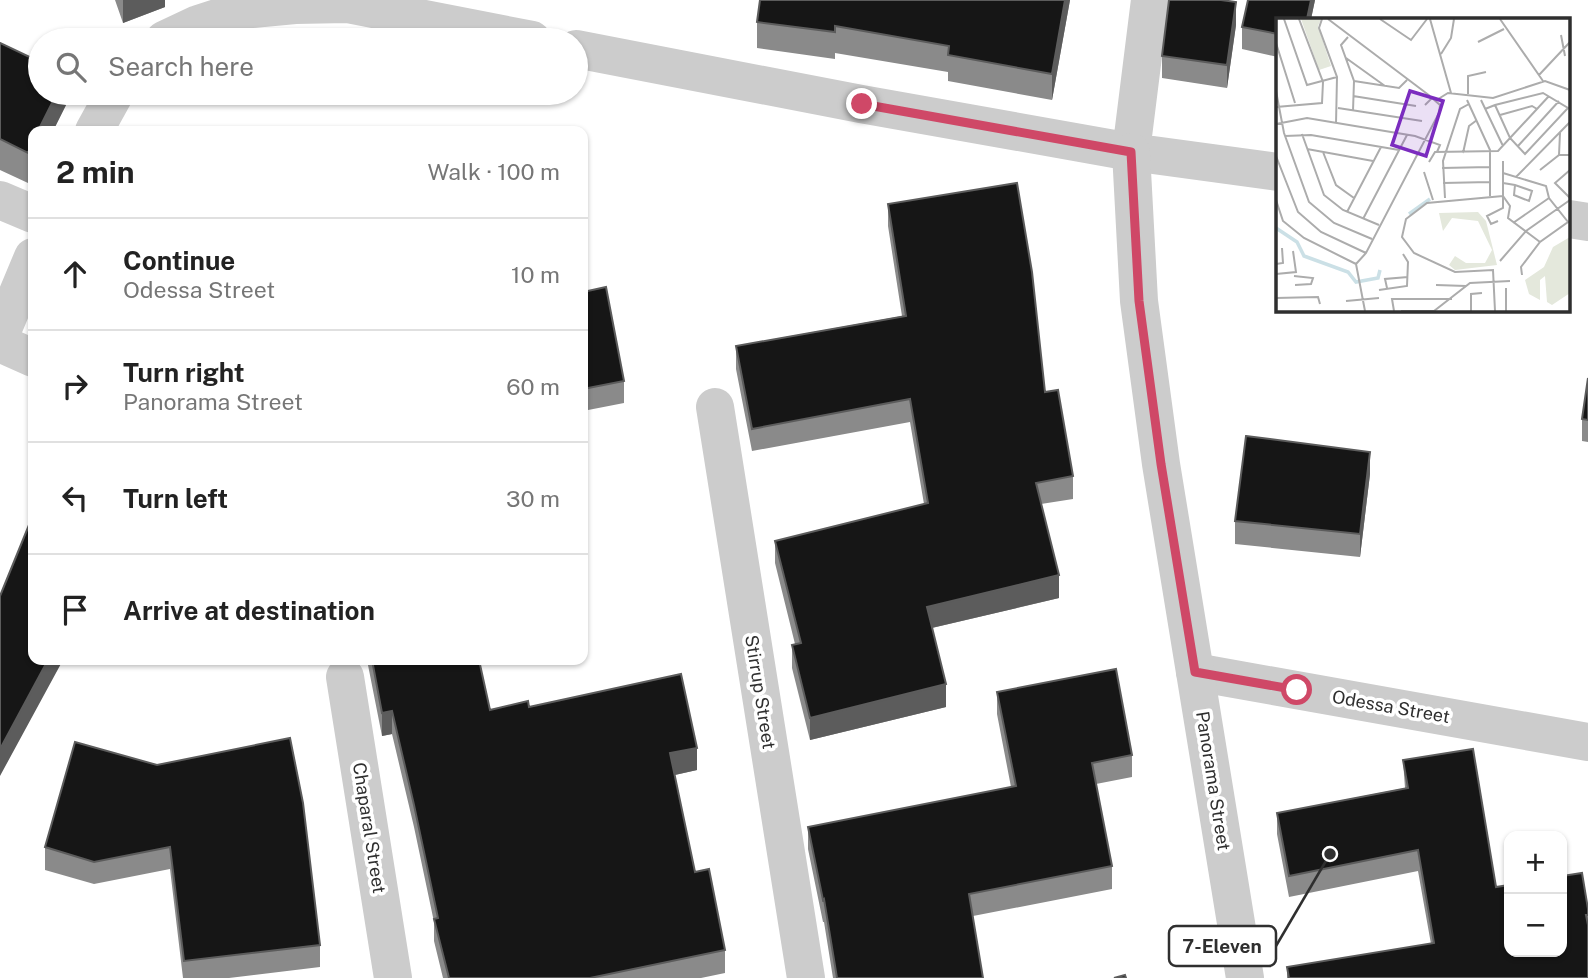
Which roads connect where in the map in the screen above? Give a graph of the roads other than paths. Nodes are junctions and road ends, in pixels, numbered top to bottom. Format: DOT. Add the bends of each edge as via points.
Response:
graph roads {
  1 [pos="1150,0"];
  2 [pos="190,28"];
  3 [pos="471,28"];
  4 [pos="588,51"];
  5 [pos="108,105"];
  6 [pos="97,126"];
  7 [pos="1131,152"];
  8 [pos="1276,172"];
  9 [pos="0,200"];
  10 [pos="28,212"];
  11 [pos="1570,219"];
  12 [pos="1588,222"];
  13 [pos="28,269"];
  14 [pos="0,336"];
  15 [pos="28,356"];
  16 [pos="715,407"];
  17 [pos="1195,672"];
  18 [pos="345,677"];
  19 [pos="1588,742"];
  20 [pos="393,978"];
  21 [pos="806,978"];
  22 [pos="1245,978"];
  1 -- 7 [label="street, Panorama Street"];
  2 -- 3 [label="street" via="242,10 348,4"];
  4 -- 7 [label="street"];
  5 -- 6 [label="street"];
  7 -- 8 [label="street"];
  7 -- 17 [label="street, Panorama Street" via="1139,301"];
  9 -- 10 [label="street"];
  11 -- 12 [label="street"];
  13 -- 14 [label="street"];
  14 -- 15 [label="street" via="4,345"];
  16 -- 21 [label="street, Stirrup Street"];
  17 -- 19 [label="street, Odessa Street"];
  17 -- 22 [label="street, Panorama Street"];
  18 -- 20 [label="street, Chaparal Street"];
}
